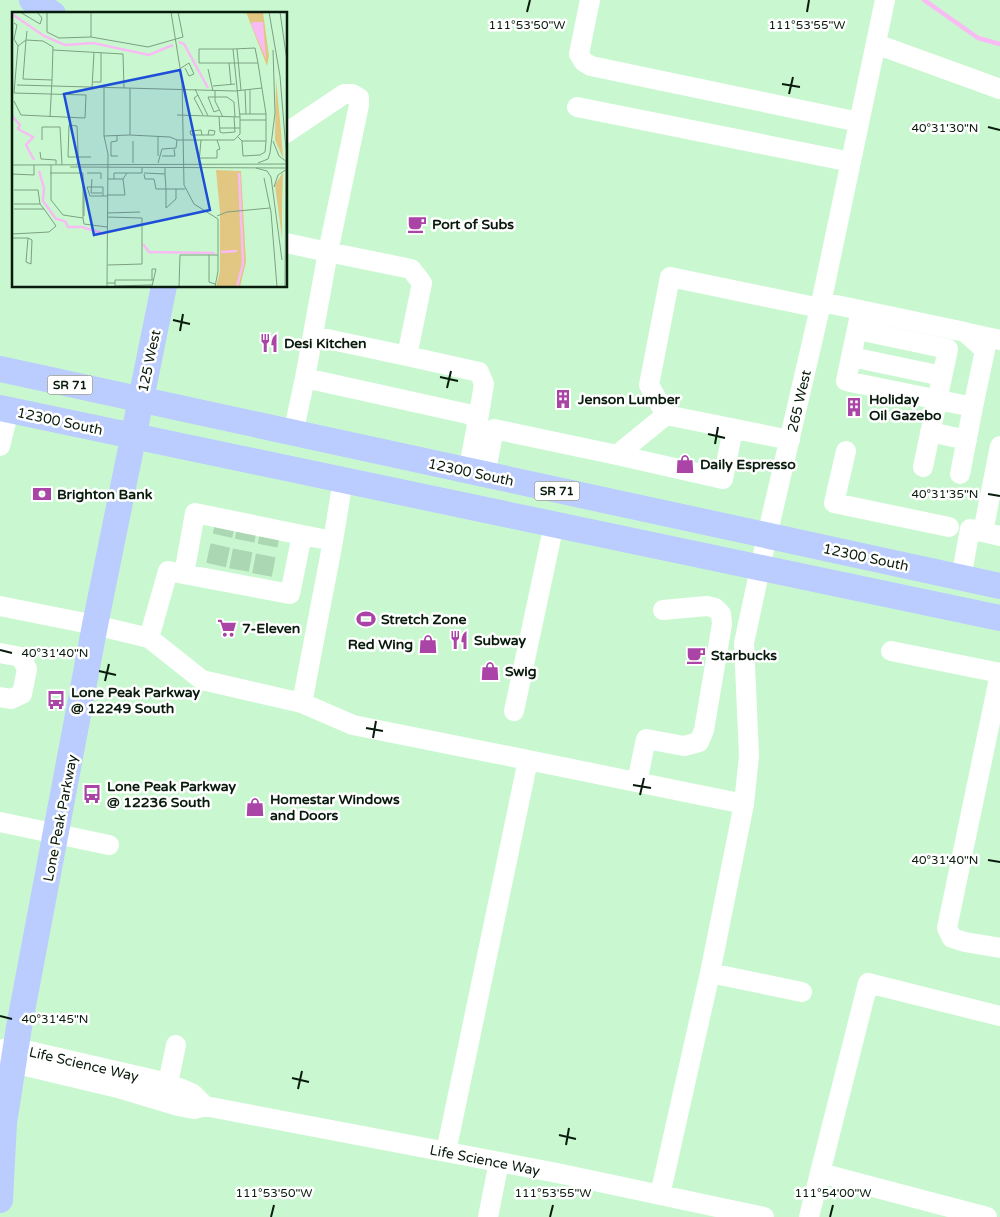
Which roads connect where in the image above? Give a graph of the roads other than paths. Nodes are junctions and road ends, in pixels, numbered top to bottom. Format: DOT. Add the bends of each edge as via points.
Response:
graph roads {
  1 [pos="32,0"];
  2 [pos="590,0"];
  3 [pos="885,0"];
  4 [pos="50,12"];
  5 [pos="876,44"];
  6 [pos="1000,90"];
  7 [pos="577,107"];
  8 [pos="859,122"];
  9 [pos="288,133"];
  10 [pos="851,162"];
  11 [pos="288,243"];
  12 [pos="328,252"];
  13 [pos="164,288"];
  14 [pos="821,305"];
  15 [pos="861,310"];
  16 [pos="858,330"];
  17 [pos="965,332"];
  18 [pos="312,336"];
  19 [pos="1000,340"];
  20 [pos="407,356"];
  21 [pos="852,357"];
  22 [pos="0,369"];
  23 [pos="942,376"];
  24 [pos="305,378"];
  25 [pos="140,401"];
  26 [pos="936,405"];
  27 [pos="4,409"];
  28 [pos="972,413"];
  29 [pos="666,416"];
  30 [pos="478,420"];
  31 [pos="734,429"];
  32 [pos="930,432"];
  33 [pos="294,434"];
  34 [pos="133,437"];
  35 [pos="790,440"];
  36 [pos="967,440"];
  37 [pos="0,446"];
  38 [pos="1000,446"];
  39 [pos="846,451"];
  40 [pos="617,455"];
  41 [pos="923,467"];
  42 [pos="476,473"];
  43 [pos="960,474"];
  44 [pos="343,480"];
  45 [pos="554,524"];
  46 [pos="949,527"];
  47 [pos="992,534"];
  48 [pos="302,535"];
  49 [pos="767,536"];
  50 [pos="333,541"];
  51 [pos="760,567"];
  52 [pos="184,574"];
  53 [pos="961,578"];
  54 [pos="1000,586"];
  55 [pos="0,606"];
  56 [pos="663,610"];
  57 [pos="1000,618"];
  58 [pos="96,625"];
  59 [pos="149,638"];
  60 [pos="891,651"];
  61 [pos="0,653"];
  62 [pos="1000,674"];
  63 [pos="0,697"];
  64 [pos="302,703"];
  65 [pos="514,711"];
  66 [pos="528,760"];
  67 [pos="637,782"];
  68 [pos="744,804"];
  69 [pos="0,822"];
  70 [pos="57,834"];
  71 [pos="109,845"];
  72 [pos="1000,948"];
  73 [pos="710,973"];
  74 [pos="802,992"];
  75 [pos="1000,1016"];
  76 [pos="176,1045"];
  77 [pos="7,1054"];
  78 [pos="168,1084"];
  79 [pos="205,1106"];
  80 [pos="446,1152"];
  81 [pos="499,1162"];
  82 [pos="820,1173"];
  83 [pos="660,1195"];
  84 [pos="0,1200"];
  85 [pos="759,1216"];
  86 [pos="488,1217"];
  87 [pos="809,1217"];
  88 [pos="987,1217"];
  1 -- 4 [label="main road"];
  2 -- 8 [label="street" via="579,54 592,66"];
  3 -- 5 [label="street, 265 West"];
  5 -- 6 [label="street"];
  5 -- 8 [label="street, 265 West"];
  7 -- 10 [label="street"];
  8 -- 10 [label="street, 265 West"];
  9 -- 12 [label="street" via="344,94 359,98"];
  10 -- 14 [label="street, 265 West"];
  11 -- 12 [label="street"];
  12 -- 18 [label="street"];
  12 -- 20 [label="street" via="411,269 422,283"];
  13 -- 25 [label="main road, 125 West"];
  14 -- 15 [label="street"];
  14 -- 29 [label="street" via="670,277 649,385"];
  14 -- 35 [label="street, 265 West"];
  15 -- 16 [label="street"];
  15 -- 17 [label="street"];
  16 -- 21 [label="street"];
  16 -- 23 [label="street" via="948,349"];
  17 -- 19 [label="street"];
  17 -- 28 [label="street" via="985,350"];
  18 -- 20 [label="street"];
  18 -- 24 [label="street"];
  20 -- 30 [label="street" via="479,372 484,384"];
  21 -- 23 [label="street"];
  21 -- 26 [label="street" via="846,381"];
  22 -- 25 [label="main road, 12300 South / SR 71"];
  23 -- 26 [label="street"];
  24 -- 30 [label="street" via="468,414"];
  24 -- 33 [label="street"];
  25 -- 33 [label="main road, 12300 South / SR 71"];
  25 -- 34 [label="main road, 125 West"];
  26 -- 28 [label="street"];
  26 -- 32 [label="street"];
  27 -- 34 [label="main road, 12300 South / SR 71"];
  27 -- 37 [label="street"];
  28 -- 36 [label="street"];
  29 -- 31 [label="street"];
  29 -- 40 [label="street"];
  30 -- 42 [label="street"];
  31 -- 35 [label="street"];
  31 -- 40 [label="street" via="723,479"];
  32 -- 36 [label="street"];
  32 -- 41 [label="street"];
  33 -- 42 [label="main road, 12300 South / SR 71"];
  34 -- 44 [label="main road, 12300 South / SR 71"];
  34 -- 58 [label="main road, Lone Peak Parkway"];
  35 -- 49 [label="street, 265 West"];
  36 -- 43 [label="street"];
  38 -- 47 [label="street"];
  39 -- 46 [label="street" via="834,503"];
  40 -- 42 [label="street" via="494,429"];
  42 -- 49 [label="main road, 12300 South / SR 71"];
  44 -- 45 [label="main road, 12300 South / SR 71"];
  44 -- 50 [label="street"];
  45 -- 51 [label="main road, 12300 South / SR 71"];
  45 -- 65 [label="street"];
  47 -- 53 [label="street" via="970,530"];
  48 -- 50 [label="street"];
  48 -- 52 [label="street" via="290,594 260,581 215,572"];
  48 -- 52 [label="street" via="270,533 225,524 195,513"];
  49 -- 51 [label="street, 265 West"];
  49 -- 53 [label="main road, 12300 South / SR 71"];
  50 -- 64 [label="street"];
  51 -- 57 [label="main road, 12300 South / SR 71"];
  51 -- 68 [label="street, 265 West" via="744,643 749,756"];
  52 -- 59 [label="street" via="168,571"];
  53 -- 54 [label="main road, 12300 South / SR 71"];
  55 -- 58 [label="street"];
  56 -- 67 [label="street" via="716,608 722,614 722,624 704,730 699,742 684,746 646,739"];
  58 -- 59 [label="street"];
  58 -- 70 [label="main road, Lone Peak Parkway"];
  59 -- 64 [label="street" via="202,680"];
  60 -- 62 [label="street"];
  61 -- 63 [label="street" via="21,657 27,669 22,694 10,699"];
  62 -- 72 [label="street" via="947,928 952,938"];
  64 -- 66 [label="street" via="353,725"];
  66 -- 67 [label="street"];
  66 -- 80 [label="street"];
  67 -- 68 [label="street"];
  68 -- 73 [label="street, 265 West"];
  69 -- 70 [label="street"];
  70 -- 71 [label="street"];
  70 -- 77 [label="main road, Lone Peak Parkway"];
  73 -- 74 [label="street"];
  73 -- 83 [label="street, 265 West"];
  75 -- 82 [label="street" via="868,983"];
  76 -- 78 [label="street"];
  77 -- 78 [label="street, Life Science Way"];
  77 -- 79 [label="street, Life Science Way" via="178,1106 194,1109"];
  77 -- 84 [label="main road, Lone Peak Parkway"];
  78 -- 79 [label="street, Life Science Way" via="193,1094"];
  79 -- 80 [label="street, Life Science Way"];
  80 -- 81 [label="street, Life Science Way"];
  81 -- 83 [label="street, Life Science Way"];
  81 -- 86 [label="street"];
  82 -- 87 [label="street"];
  82 -- 88 [label="street"];
  83 -- 85 [label="street, Life Science Way"];
}
